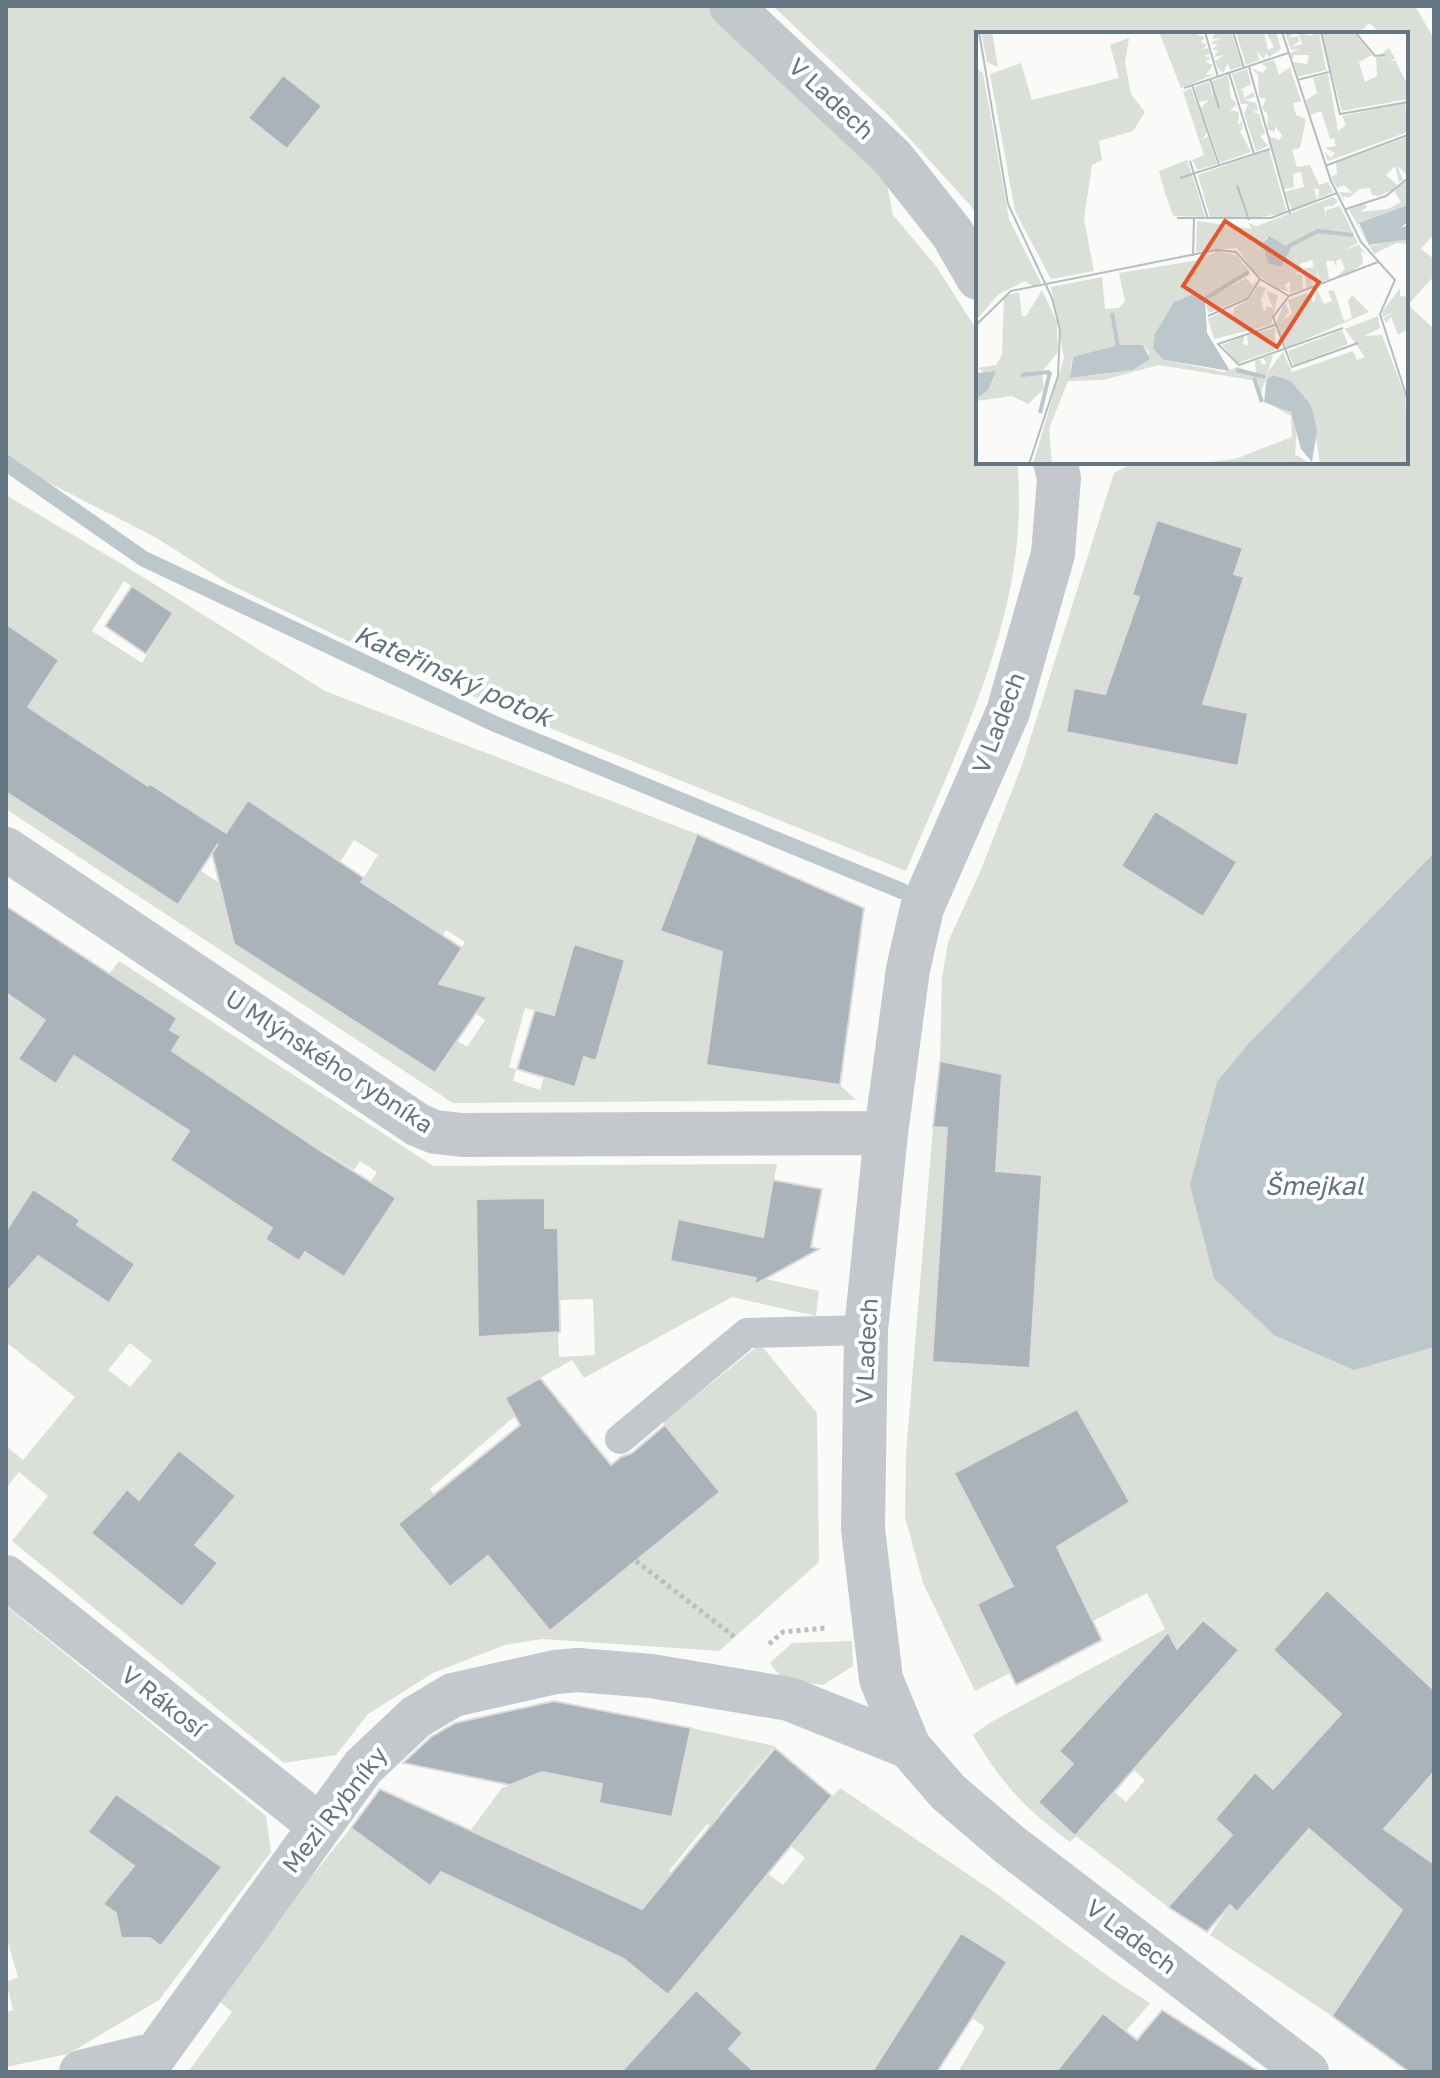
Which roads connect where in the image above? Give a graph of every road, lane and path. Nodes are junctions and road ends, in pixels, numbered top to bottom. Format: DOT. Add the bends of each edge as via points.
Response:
graph roads {
  1 [pos="731,6"];
  2 [pos="976,275"];
  3 [pos="1056,464"];
  4 [pos="6,849"];
  5 [pos="886,1133"];
  6 [pos="866,1330"];
  7 [pos="620,1439"];
  8 [pos="636,1561"];
  9 [pos="6,1577"];
  10 [pos="744,1647"];
  11 [pos="909,1747"];
  12 [pos="320,1826"];
  13 [pos="150,2063"];
  14 [pos="81,2072"];
  15 [pos="1307,2072"];
  1 -- 2 [label="street, V Ladech" via="892,157 952,233"];
  3 -- 5 [label="street, V Ladech" via="1053,554 1008,712 913,937"];
  4 -- 5 [label="street, U Mlýnského rybníka" via="435,1132"];
  5 -- 6 [label="street, V Ladech"];
  6 -- 7 [label="lane" via="747,1333"];
  6 -- 11 [label="street, V Ladech" via="866,1568 881,1679"];
  8 -- 10 [label="path"];
  9 -- 12 [label="street, V Rákosí"];
  11 -- 12 [label="street, Mezi Rybníky" via="789,1699 651,1676 555,1672 453,1695 432,1706 363,1767"];
  11 -- 15 [label="street, V Ladech" via="948,1792 1010,1845"];
  12 -- 13 [label="street, Mezi Rybníky"];
  13 -- 14 [label="street, Mezi Rybníky"];
}
